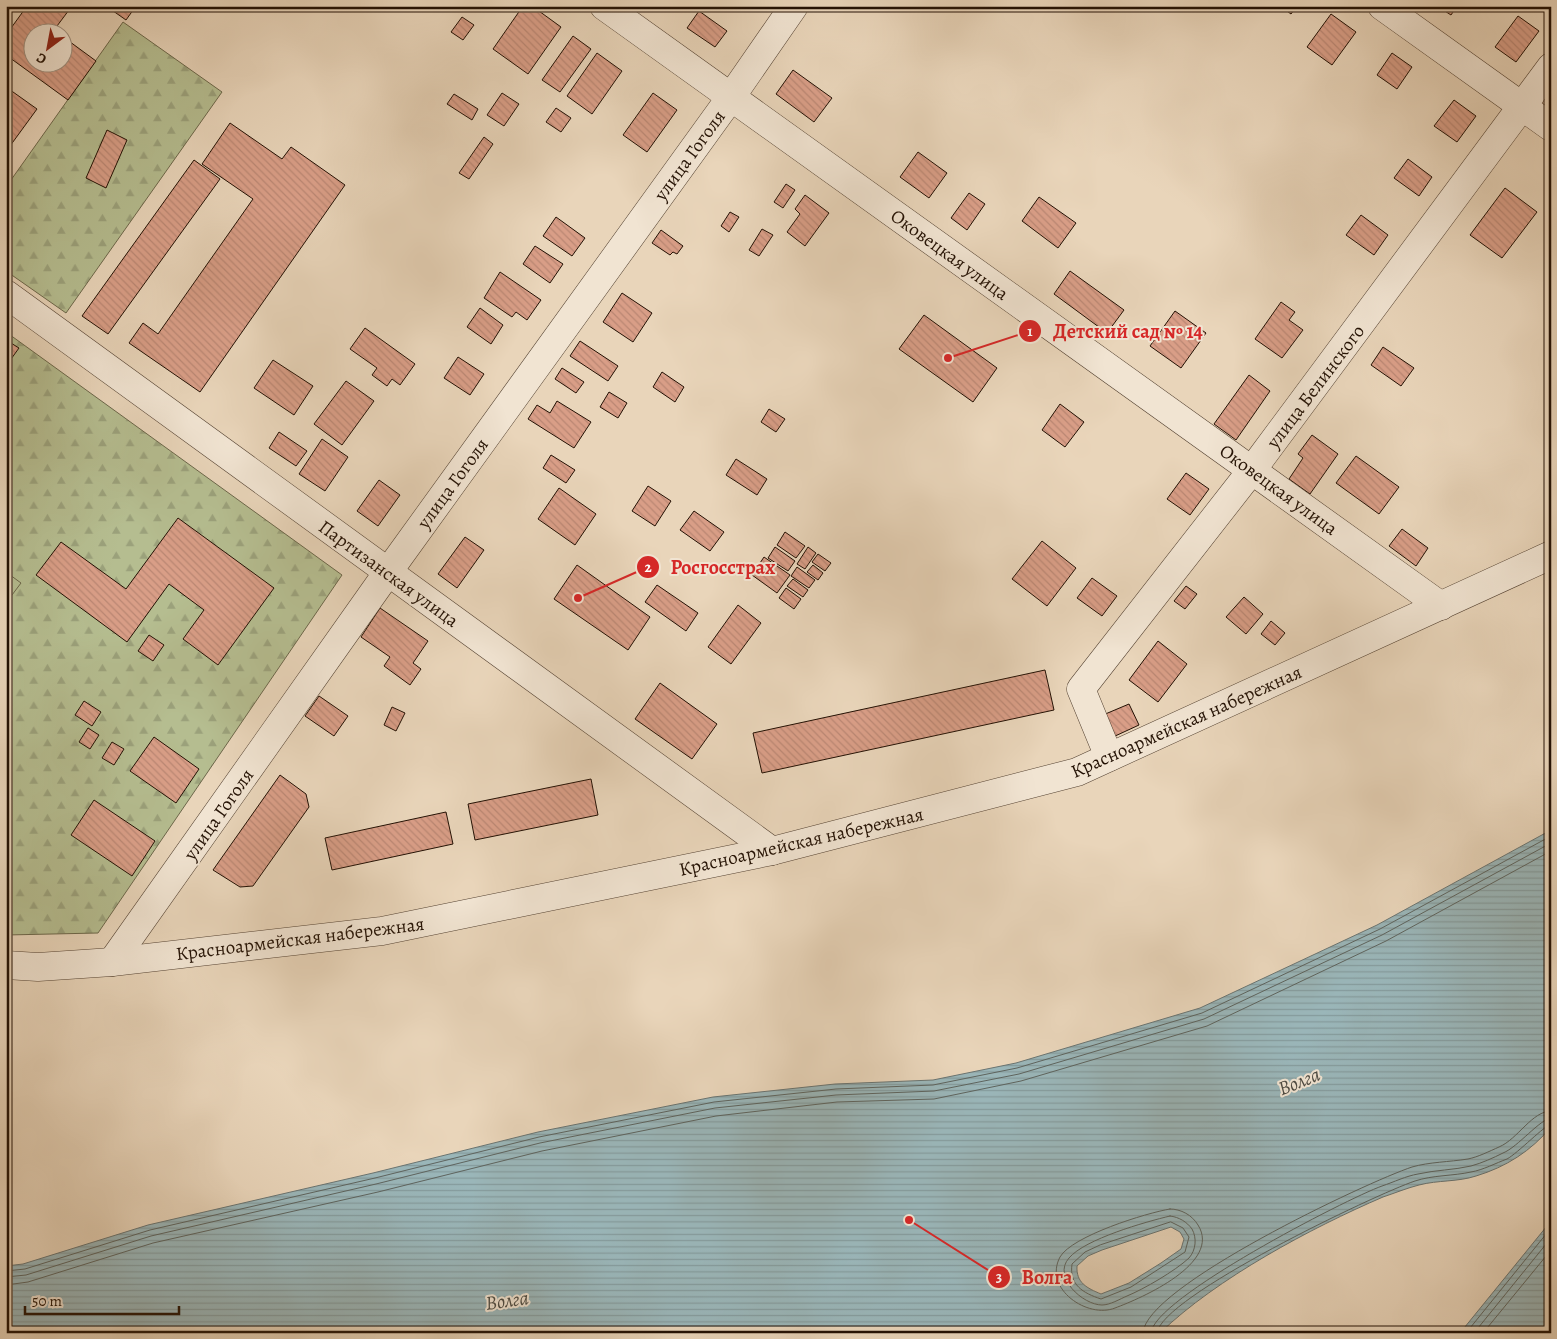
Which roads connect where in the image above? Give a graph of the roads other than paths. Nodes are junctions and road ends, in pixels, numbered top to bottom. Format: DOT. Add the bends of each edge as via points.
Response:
graph roads {
  1 [pos="604,6"];
  2 [pos="794,6"];
  3 [pos="1382,6"];
  4 [pos="1551,67"];
  5 [pos="731,97"];
  6 [pos="1522,107"];
  7 [pos="1551,128"];
  8 [pos="6,294"];
  9 [pos="1252,470"];
  10 [pos="1551,555"];
  11 [pos="388,572"];
  12 [pos="1441,606"];
  13 [pos="1109,757"];
  14 [pos="772,851"];
  15 [pos="112,962"];
  16 [pos="6,965"];
  1 -- 5 [label="street, Оковецкая улица"];
  2 -- 5 [label="street, улица Гоголя"];
  3 -- 6 [label="street"];
  4 -- 6 [label="street, улица Белинского"];
  5 -- 9 [label="street, Оковецкая улица"];
  5 -- 11 [label="street, улица Гоголя"];
  6 -- 7 [label="street"];
  6 -- 9 [label="street, улица Белинского"];
  8 -- 11 [label="street, Партизанская улица"];
  9 -- 12 [label="street, Оковецкая улица"];
  9 -- 13 [label="street, улица Белинского" via="1081,689"];
  10 -- 12 [label="street, Красноармейская набережная"];
  11 -- 14 [label="street, Партизанская улица"];
  11 -- 15 [label="street, улица Гоголя"];
  12 -- 13 [label="street, Красноармейская набережная"];
  13 -- 14 [label="street, Красноармейская набережная" via="1077,772"];
  14 -- 15 [label="street, Красноармейская набережная" via="382,931"];
  15 -- 16 [label="street, Красноармейская набережная" via="38,967"];
}
